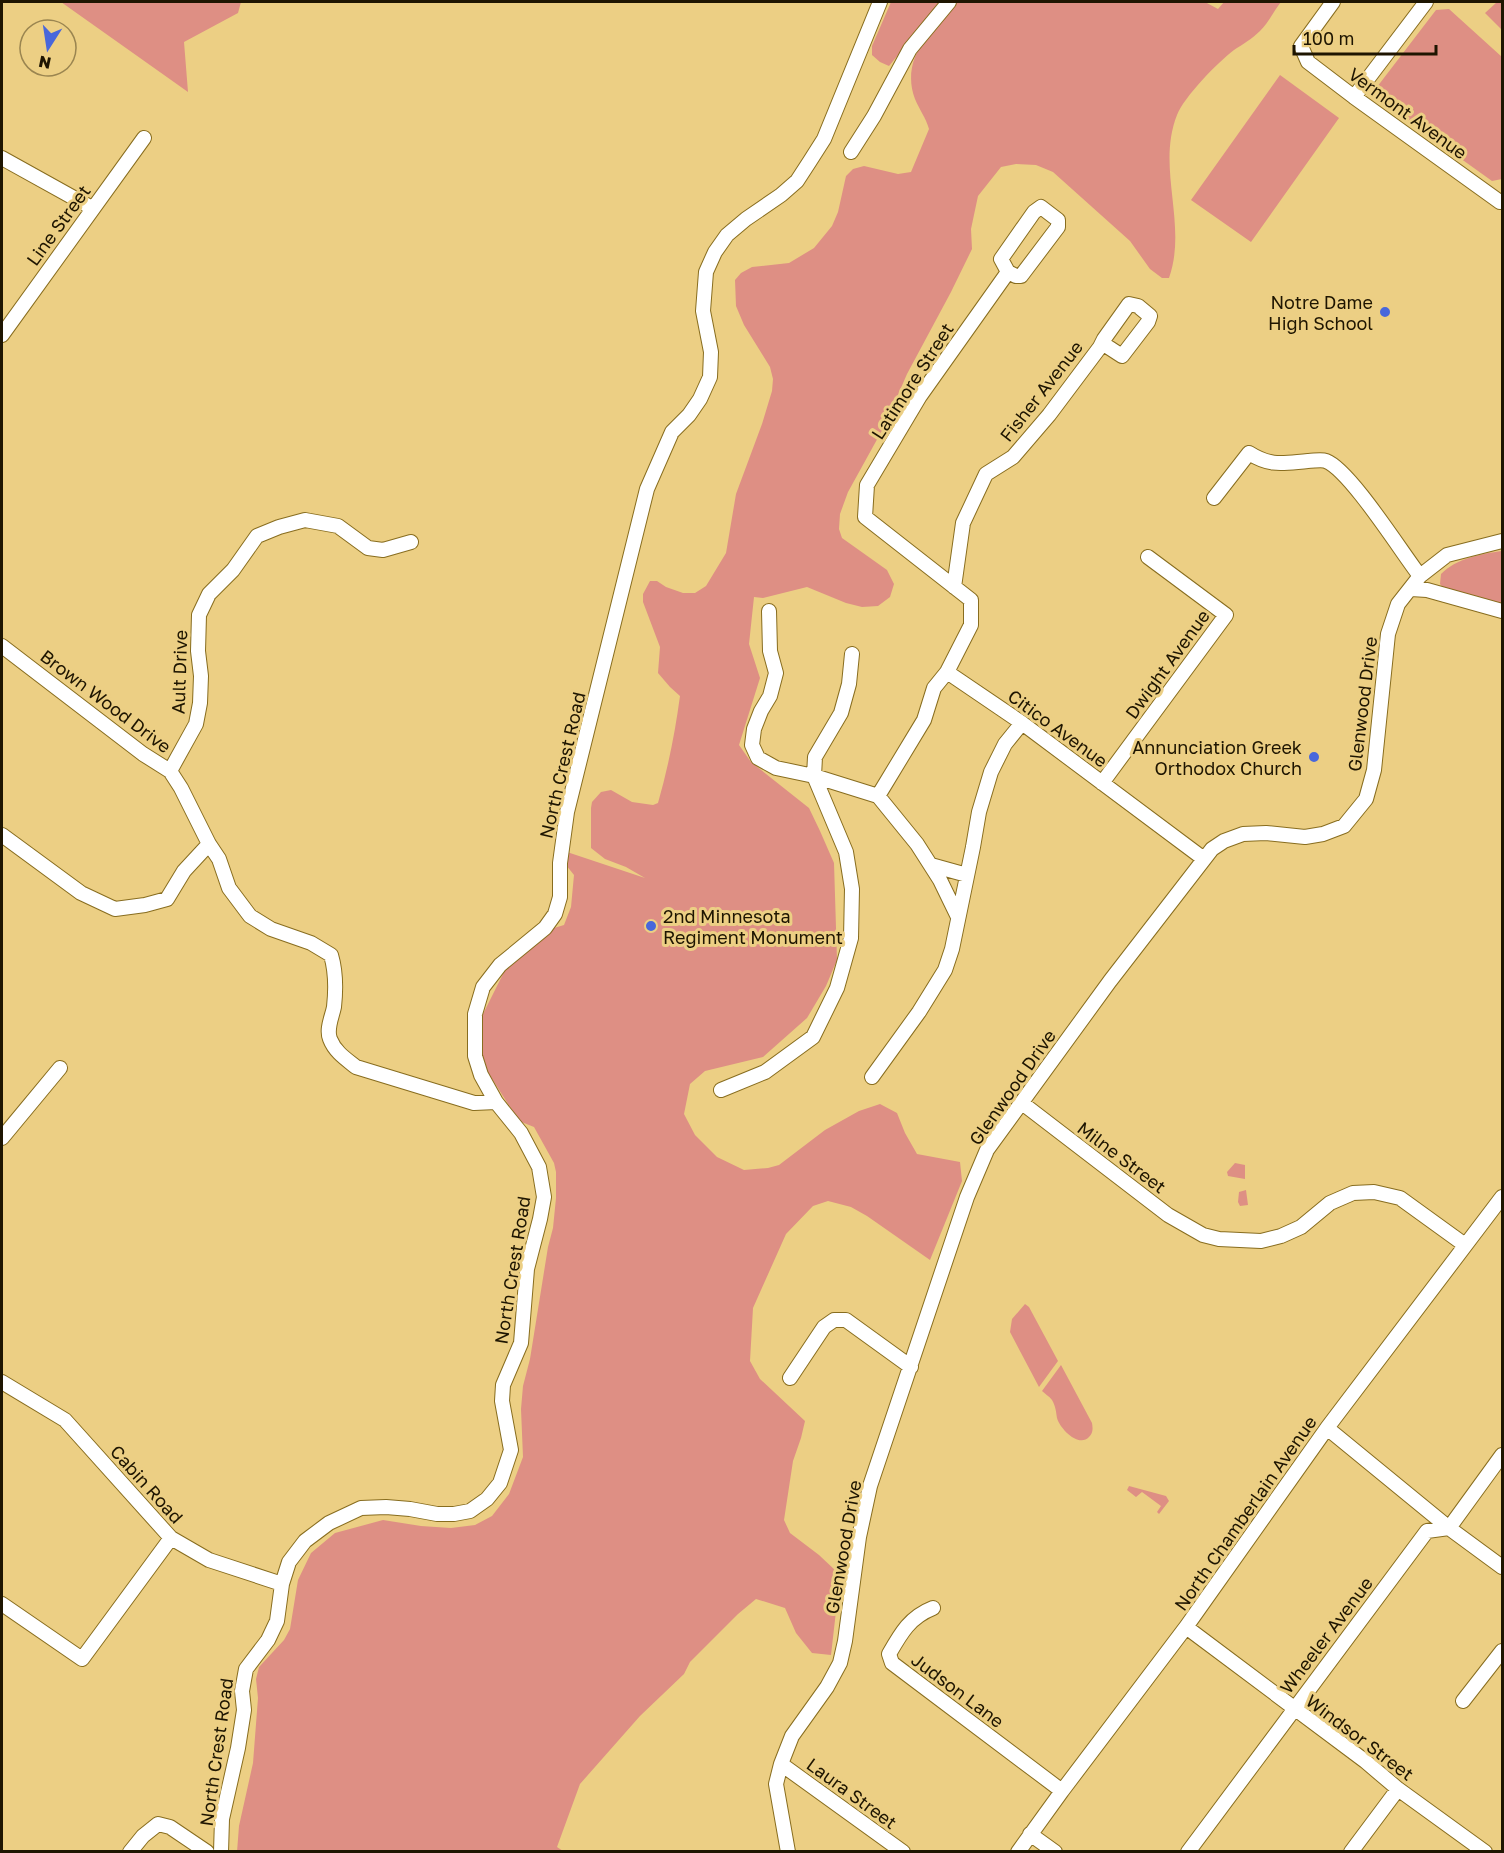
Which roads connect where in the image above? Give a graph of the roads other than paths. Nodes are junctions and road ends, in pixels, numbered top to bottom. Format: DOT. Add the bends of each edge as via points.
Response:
graph roads {
  1 [pos="880,2"];
  2 [pos="949,2"];
  3 [pos="1333,2"];
  4 [pos="1426,2"];
  5 [pos="1354,97"];
  6 [pos="144,138"];
  7 [pos="851,152"];
  8 [pos="2,158"];
  9 [pos="1502,201"];
  10 [pos="92,208"];
  11 [pos="1008,272"];
  12 [pos="2,335"];
  13 [pos="1102,343"];
  14 [pos="1214,498"];
  15 [pos="1503,541"];
  16 [pos="411,542"];
  17 [pos="1148,557"];
  18 [pos="1420,576"];
  19 [pos="954,587"];
  20 [pos="1411,589"];
  21 [pos="769,611"];
  22 [pos="1503,612"];
  23 [pos="2,646"];
  24 [pos="852,654"];
  25 [pos="946,672"];
  26 [pos="1022,723"];
  27 [pos="170,771"];
  28 [pos="814,776"];
  29 [pos="1102,783"];
  30 [pos="878,796"];
  31 [pos="2,835"];
  32 [pos="208,844"];
  33 [pos="1204,859"];
  34 [pos="931,865"];
  35 [pos="967,875"];
  36 [pos="958,917"];
  37 [pos="60,1068"];
  38 [pos="872,1077"];
  39 [pos="721,1090"];
  40 [pos="496,1101"];
  41 [pos="1022,1103"];
  42 [pos="2,1138"];
  43 [pos="1503,1197"];
  44 [pos="1465,1245"];
  45 [pos="911,1367"];
  46 [pos="790,1378"];
  47 [pos="2,1382"];
  48 [pos="1327,1428"];
  49 [pos="1503,1455"];
  50 [pos="1449,1528"];
  51 [pos="171,1538"];
  52 [pos="1503,1567"];
  53 [pos="282,1584"];
  54 [pos="2,1604"];
  55 [pos="933,1608"];
  56 [pos="1186,1627"];
  57 [pos="1503,1651"];
  58 [pos="1463,1701"];
  59 [pos="1293,1708"];
  60 [pos="781,1764"];
  61 [pos="1398,1789"];
  62 [pos="1062,1791"];
  63 [pos="1030,1834"];
  64 [pos="130,1851"];
  65 [pos="207,1851"];
  66 [pos="221,1851"];
  67 [pos="788,1851"];
  68 [pos="903,1851"];
  69 [pos="1018,1851"];
  70 [pos="1055,1851"];
  71 [pos="1188,1851"];
  72 [pos="1351,1851"];
  73 [pos="1485,1851"];
  1 -- 40 [label="street, North Crest Road" via="824,139 810,161 797,181 727,235 706,273 702,311 711,352 710,377 689,415 672,432 647,489 567,812 555,914 545,928 500,965 483,987 475,1014 475,1056"];
  2 -- 7 [label="street" via="910,49"];
  3 -- 5 [label="street, Vermont Avenue" via="1301,46 1308,62"];
  4 -- 5 [label="street"];
  5 -- 9 [label="street, Vermont Avenue"];
  6 -- 10 [label="street, Line Street"];
  8 -- 10 [label="street"];
  10 -- 12 [label="street, Line Street"];
  11 -- 11 [label="street" via="1021,276 1058,227 1058,220 1041,207 1001,259"];
  11 -- 19 [label="street, Latimore Street" via="920,396 867,484 865,517"];
  13 -- 19 [label="street, Fisher Avenue" via="1013,457 986,474 963,523"];
  14 -- 18 [label="street" via="1250,453 1263,462 1324,460 1335,465 1354,487"];
  15 -- 18 [label="street, Glenwood Drive" via="1448,555"];
  16 -- 27 [label="street, Ault Drive" via="383,550 369,548 338,526 305,520 257,537 209,594 199,615 201,676 196,724"];
  17 -- 29 [label="street, Dwight Avenue" via="1226,615"];
  18 -- 20 [label="street, Glenwood Drive"];
  19 -- 25 [label="street" via="971,600 971,625"];
  20 -- 22 [label="street"];
  20 -- 33 [label="street, Glenwood Drive" via="1398,604 1388,634 1374,770 1366,800 1344,826 1323,834 1243,834 1224,841"];
  21 -- 28 [label="street" via="770,651 776,673 754,729 752,745 758,758 776,768"];
  23 -- 27 [label="street, Brown Wood Drive"];
  24 -- 28 [label="street" via="842,713 815,757"];
  25 -- 26 [label="street, Citico Avenue"];
  25 -- 30 [label="street" via="934,688 924,720"];
  26 -- 29 [label="street, Citico Avenue"];
  26 -- 35 [label="street" via="1005,744 991,772"];
  27 -- 32 [label="street, Brown Wood Drive"];
  28 -- 30 [label="street"];
  28 -- 39 [label="street" via="846,852 852,889 851,938 837,988 813,1037 765,1072"];
  29 -- 33 [label="street, Citico Avenue"];
  30 -- 34 [label="street"];
  31 -- 32 [label="street" via="81,893 115,909 167,900 184,871"];
  32 -- 40 [label="street, Brown Wood Drive" via="219,859 229,888 250,916 332,955 336,973 330,1039 340,1056 356,1067 474,1103"];
  33 -- 41 [label="street, Glenwood Drive"];
  34 -- 35 [label="street"];
  34 -- 36 [label="street"];
  35 -- 36 [label="street"];
  36 -- 38 [label="street" via="945,970"];
  37 -- 42 [label="street"];
  40 -- 53 [label="street, North Crest Road" via="521,1133 539,1167 544,1197 527,1269 521,1343 503,1385 511,1450 500,1483 487,1500 470,1511 454,1514 361,1508 329,1523 305,1541 289,1562"];
  41 -- 44 [label="street, Milne Street" via="1168,1215 1203,1235 1261,1241 1281,1236 1301,1227 1330,1203 1353,1193 1374,1192 1400,1198"];
  41 -- 45 [label="street, Glenwood Drive" via="987,1150 971,1187"];
  43 -- 44 [label="street, North Chamberlain Avenue"];
  44 -- 48 [label="street, North Chamberlain Avenue"];
  45 -- 46 [label="street" via="846,1320 834,1320 824,1327"];
  45 -- 60 [label="street, Glenwood Drive" via="870,1486 840,1663 792,1736"];
  47 -- 51 [label="street, Cabin Road" via="65,1420"];
  48 -- 50 [label="street"];
  48 -- 56 [label="street, North Chamberlain Avenue"];
  49 -- 50 [label="street"];
  50 -- 52 [label="street"];
  50 -- 59 [label="street, Wheeler Avenue" via="1427,1531"];
  51 -- 53 [label="street, Cabin Road" via="209,1560"];
  51 -- 54 [label="street" via="82,1659"];
  53 -- 66 [label="street, North Crest Road" via="277,1621 246,1669 244,1710 222,1819"];
  55 -- 62 [label="street, Judson Lane" via="920,1613 903,1630 889,1654 892,1663"];
  56 -- 59 [label="street, Windsor Street"];
  56 -- 62 [label="street, North Chamberlain Avenue"];
  57 -- 58 [label="street"];
  59 -- 61 [label="street, Windsor Street"];
  59 -- 71 [label="street, Wheeler Avenue"];
  60 -- 67 [label="street, Glenwood Drive" via="776,1784"];
  60 -- 68 [label="street, Laura Street"];
  61 -- 72 [label="street"];
  61 -- 73 [label="street, Windsor Street"];
  62 -- 63 [label="street, North Chamberlain Avenue"];
  63 -- 69 [label="street, North Chamberlain Avenue"];
  63 -- 70 [label="street"];
  64 -- 65 [label="street" via="158,1824 170,1827"];
}
